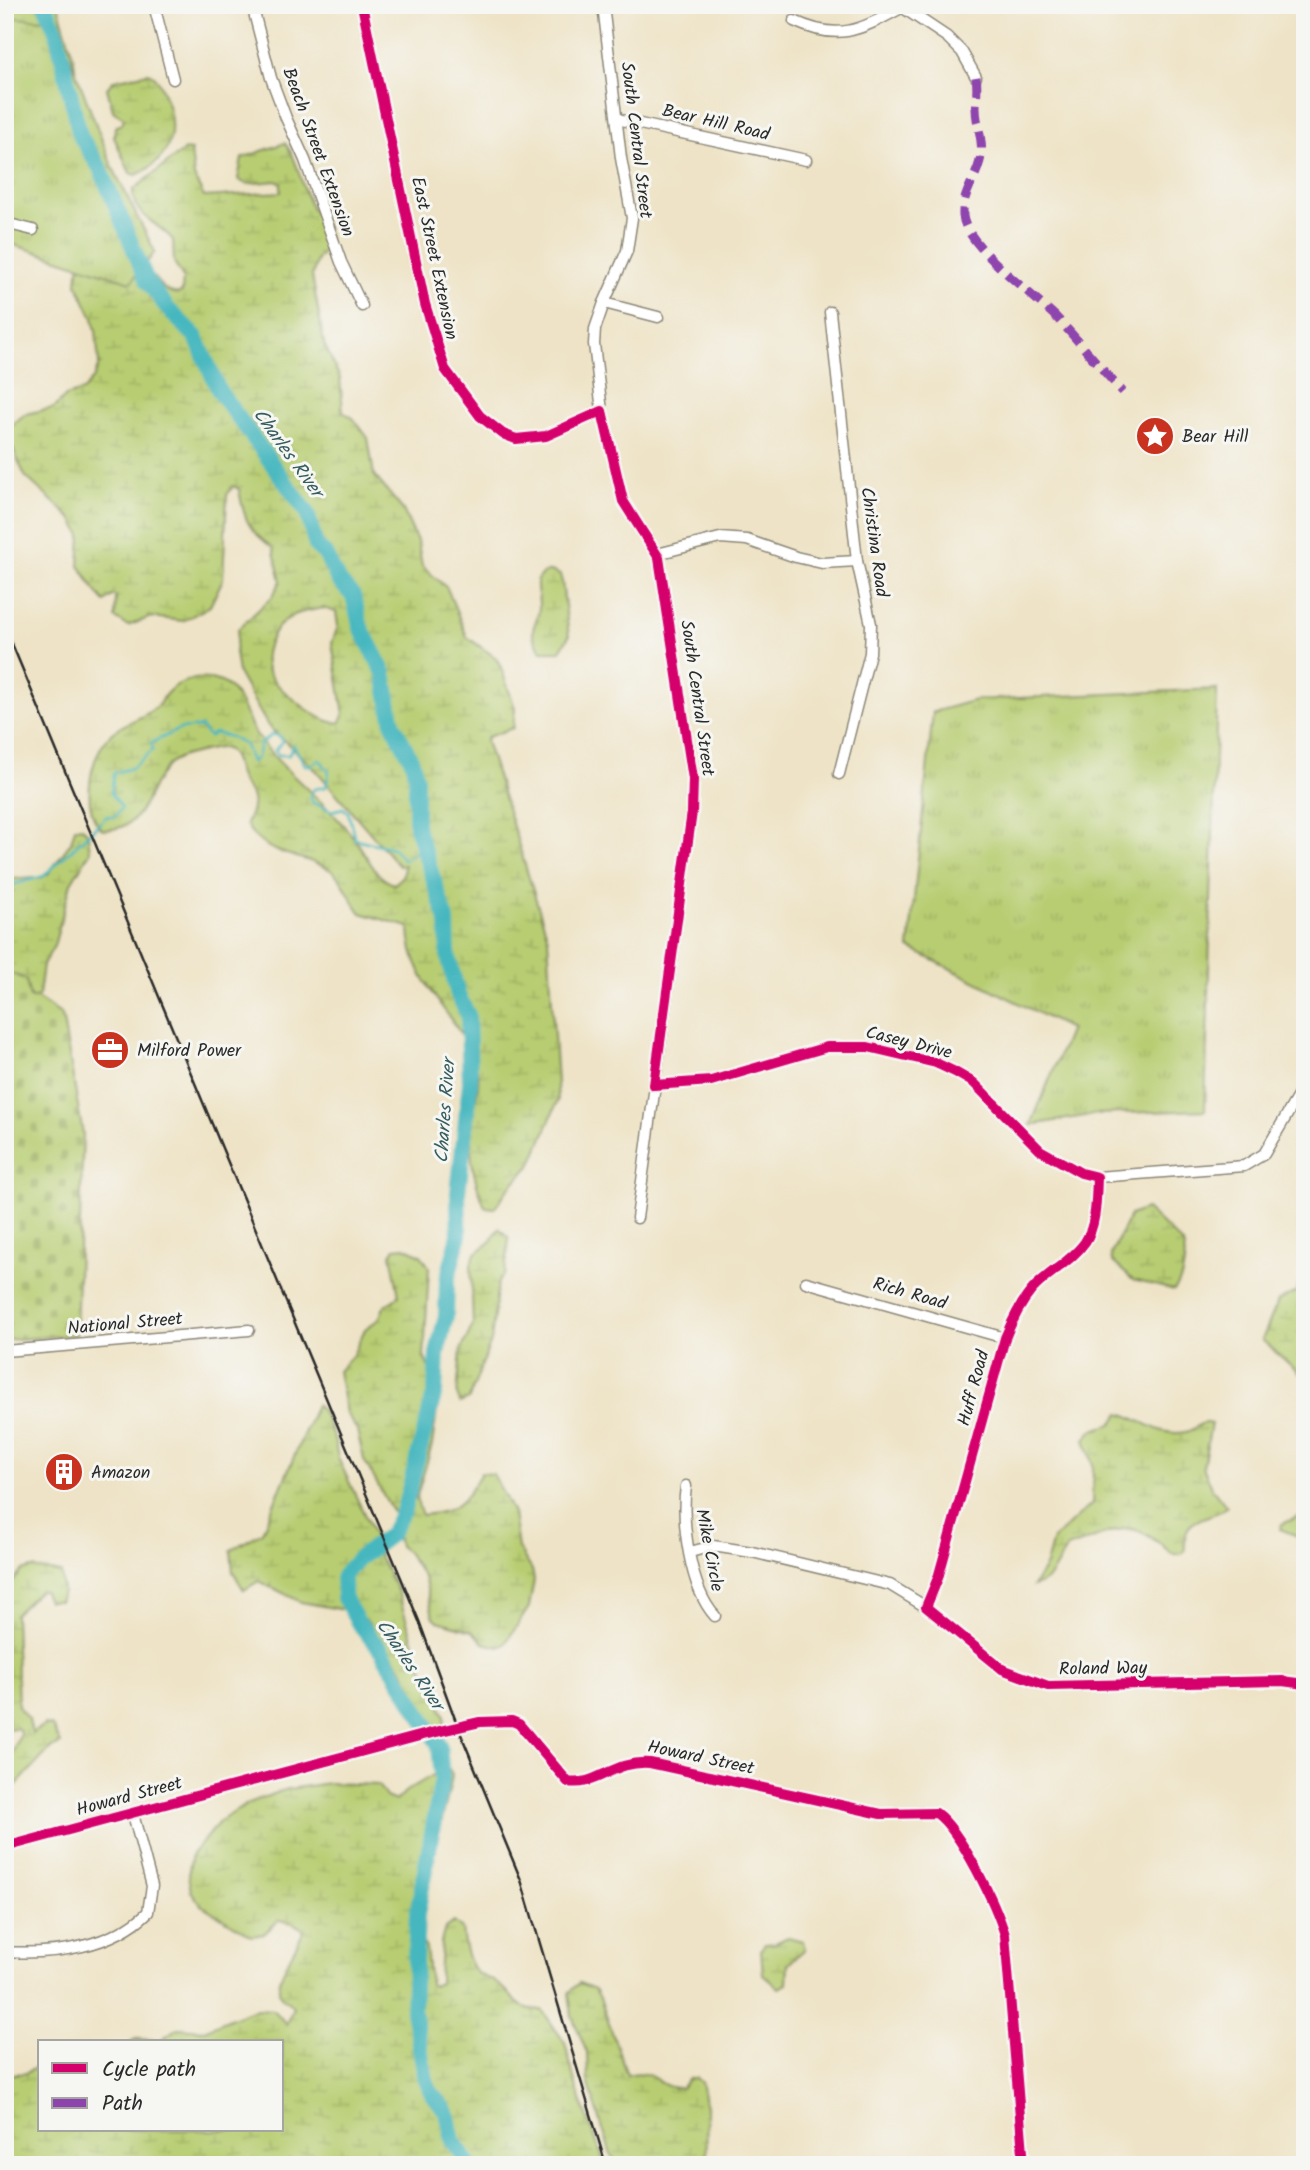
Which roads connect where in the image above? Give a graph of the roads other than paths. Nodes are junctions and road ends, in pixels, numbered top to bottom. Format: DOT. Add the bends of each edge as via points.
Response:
graph roads {
  1 [pos="154,5"];
  2 [pos="252,5"];
  3 [pos="362,5"];
  4 [pos="603,5"];
  5 [pos="900,7"];
  6 [pos="794,21"];
  7 [pos="976,77"];
  8 [pos="173,79"];
  9 [pos="617,119"];
  10 [pos="806,160"];
  11 [pos="5,223"];
  12 [pos="33,230"];
  13 [pos="604,303"];
  14 [pos="362,306"];
  15 [pos="830,312"];
  16 [pos="658,317"];
  17 [pos="602,411"];
  18 [pos="657,554"];
  19 [pos="857,561"];
  20 [pos="839,774"];
  21 [pos="1305,1084"];
  22 [pos="654,1085"];
  23 [pos="1097,1177"];
  24 [pos="637,1218"];
  25 [pos="806,1282"];
  26 [pos="249,1330"];
  27 [pos="1005,1338"];
  28 [pos="5,1351"];
  29 [pos="686,1486"];
  30 [pos="690,1552"];
  31 [pos="926,1606"];
  32 [pos="715,1616"];
  33 [pos="1305,1684"];
  34 [pos="133,1814"];
  35 [pos="5,1847"];
  36 [pos="5,1952"];
  37 [pos="1024,2165"];
  1 -- 8 [label="street"];
  2 -- 14 [label="street, Beach Street Extension" via="271,78"];
  3 -- 17 [label="street, East Street Extension" via="425,304 445,369 480,416 516,439 546,436"];
  4 -- 9 [label="street, South Central Street"];
  5 -- 6 [label="street" via="844,34"];
  5 -- 7 [label="street" via="947,37"];
  9 -- 10 [label="street, Bear Hill Road"];
  9 -- 13 [label="street, South Central Street" via="631,226 627,251"];
  11 -- 12 [label="street"];
  13 -- 16 [label="street"];
  13 -- 17 [label="street, South Central Street" via="594,344"];
  15 -- 19 [label="street, Christina Road"];
  17 -- 18 [label="street, South Central Street" via="623,501"];
  18 -- 19 [label="street" via="720,538 747,540 822,563"];
  18 -- 22 [label="street, South Central Street" via="693,792"];
  19 -- 20 [label="street, Christina Road" via="871,624 870,653"];
  21 -- 23 [label="street, Casey Drive" via="1264,1154 1244,1166"];
  22 -- 23 [label="street, Casey Drive" via="711,1081 827,1047 868,1047 955,1072 974,1083 1040,1150"];
  22 -- 24 [label="street, South Central Street"];
  23 -- 27 [label="street, Huff Road" via="1086,1241 1033,1289"];
  25 -- 27 [label="street, Rich Road"];
  26 -- 28 [label="street, National Street"];
  27 -- 31 [label="street, Huff Road" via="938,1578"];
  29 -- 30 [label="street, Mike Circle" via="682,1513"];
  30 -- 31 [label="street, Roland Way" via="713,1546 793,1561 890,1585"];
  30 -- 32 [label="street, Mike Circle" via="702,1603"];
  31 -- 33 [label="street, Roland Way" via="1002,1669 1048,1686"];
  34 -- 35 [label="street, Howard Street"];
  34 -- 36 [label="street" via="152,1886 148,1912 124,1933 90,1944 43,1953"];
  34 -- 37 [label="street, Howard Street" via="427,1734 497,1721 519,1724 568,1782 580,1784 633,1762 650,1763 881,1814 936,1813 973,1866 1005,1936"];
}
